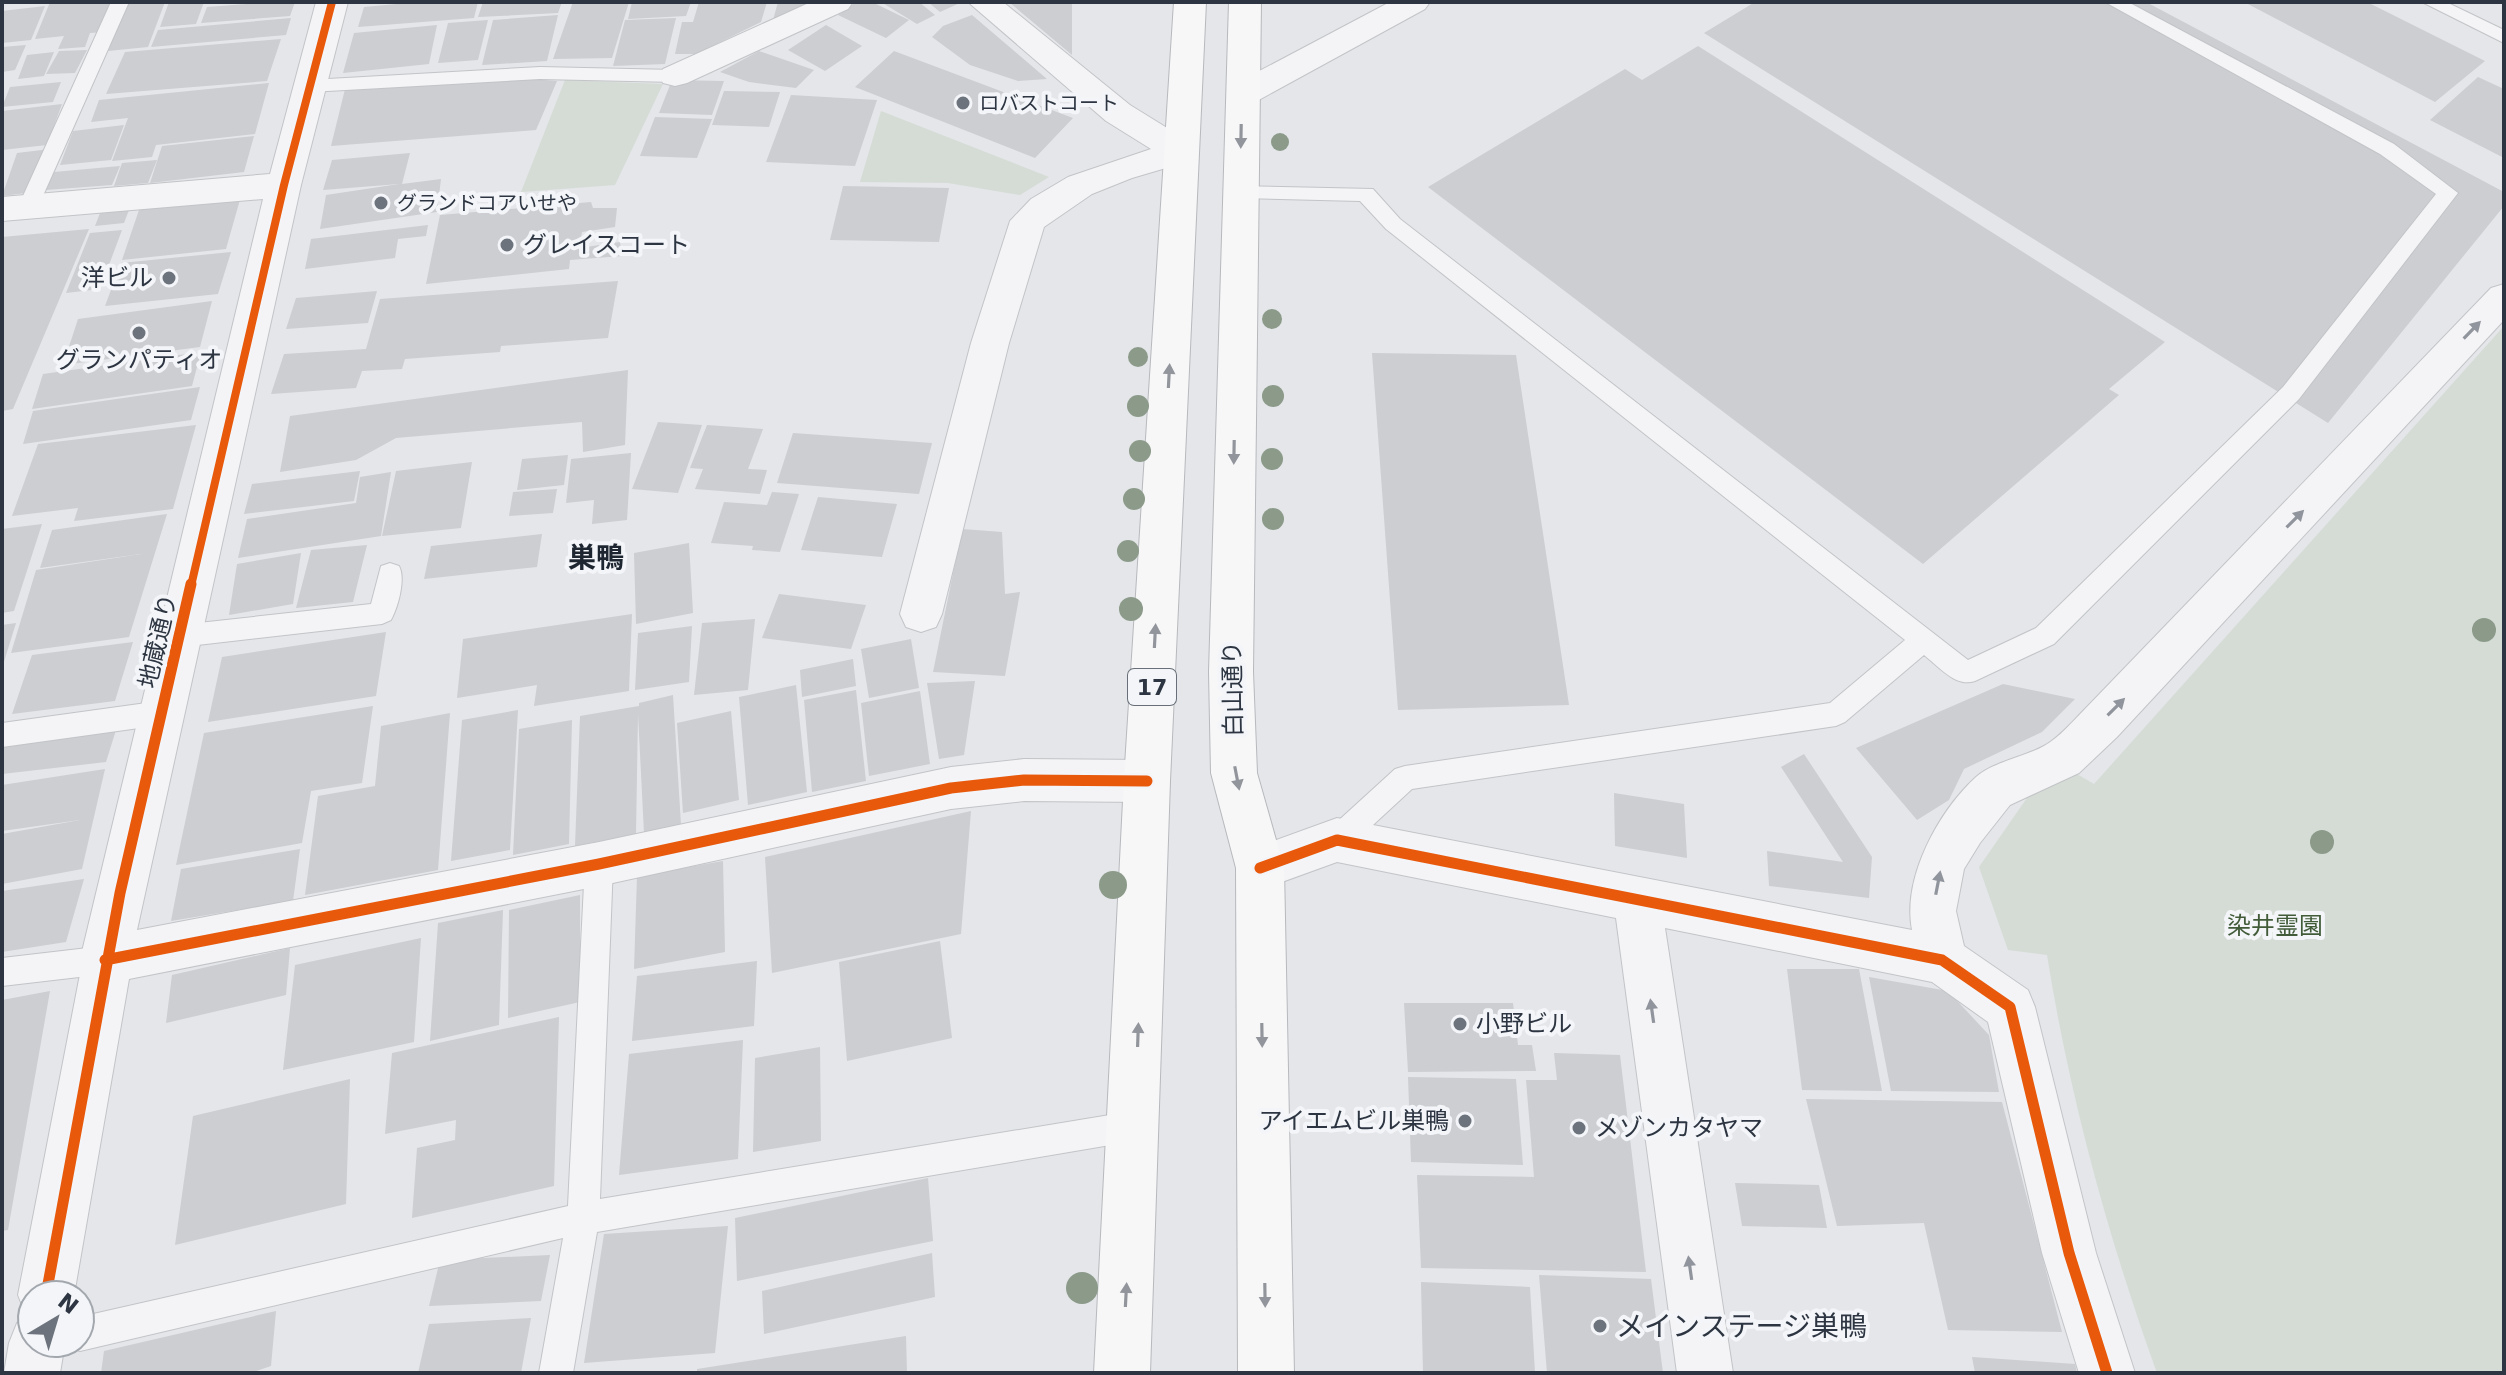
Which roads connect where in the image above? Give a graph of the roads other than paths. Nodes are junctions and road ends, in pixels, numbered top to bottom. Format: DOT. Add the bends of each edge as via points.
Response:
graph roads {
  1 [pos="120,2"];
  2 [pos="332,2"];
  3 [pos="837,2"];
  4 [pos="984,2"];
  5 [pos="1190,2"];
  6 [pos="1245,2"];
  7 [pos="1414,2"];
  8 [pos="2114,2"];
  9 [pos="2431,2"];
  10 [pos="2504,37"];
  11 [pos="675,76"];
  12 [pos="310,86"];
  13 [pos="1243,94"];
  14 [pos="1181,152"];
  15 [pos="284,185"];
  16 [pos="1240,191"];
  17 [pos="15,208"];
  18 [pos="2504,297"];
  19 [pos="390,573"];
  20 [pos="921,614"];
  21 [pos="180,636"];
  22 [pos="1923,640"];
  23 [pos="161,713"];
  24 [pos="2,735"];
  25 [pos="1147,781"];
  26 [pos="1337,840"];
  27 [pos="599,864"];
  28 [pos="1260,868"];
  29 [pos="1637,899"];
  30 [pos="105,960"];
  31 [pos="1942,960"];
  32 [pos="2,972"];
  33 [pos="1134,1126"];
  34 [pos="583,1218"];
  35 [pos="55,1279"];
  36 [pos="96,1328"];
  37 [pos="556,1373"];
  38 [pos="1122,1373"];
  39 [pos="1266,1373"];
  40 [pos="1705,1373"];
  41 [pos="2107,1373"];
  1 -- 17 [label="lane"];
  2 -- 12 [label="street, 地蔵通り"];
  3 -- 11 [label="street"];
  4 -- 14 [label="street" via="1118,113"];
  5 -- 14 [label="highway, 17"];
  6 -- 13 [label="highway, 白山通り"];
  7 -- 13 [label="street"];
  8 -- 22 [label="lane" via="2387,149 2448,193 2291,393 2045,636 1966,673"];
  9 -- 10 [label="lane"];
  11 -- 12 [label="lane" via="540,73"];
  12 -- 15 [label="street, 地蔵通り"];
  13 -- 16 [label="highway, 白山通り, one-way"];
  14 -- 20 [label="street" via="1111,171 1028,221 990,343"];
  25 -- 14 [label="highway, 17, one-way"];
  15 -- 17 [label="street"];
  15 -- 21 [label="street, 地蔵通り"];
  16 -- 22 [label="lane" via="1366,194 1393,224"];
  16 -- 28 [label="highway, 白山通り, one-way" via="1231,687 1234,773"];
  31 -- 18 [label="street, one-way" via="1932,911 1942,862 1994,790 2063,759"];
  19 -- 21 [label="lane" via="382,613"];
  21 -- 23 [label="street, 地蔵通り"];
  22 -- 26 [label="lane" via="1836,714 1405,778"];
  23 -- 24 [label="lane"];
  23 -- 30 [label="street, 地蔵通り"];
  25 -- 27 [label="street" via="1024,780 951,788"];
  33 -- 25 [label="highway, 17, one-way"];
  26 -- 28 [label="street"];
  26 -- 29 [label="street"];
  27 -- 30 [label="street"];
  27 -- 34 [label="lane"];
  28 -- 39 [label="highway, 白山通り, one-way"];
  29 -- 31 [label="street"];
  40 -- 29 [label="street, one-way"];
  30 -- 32 [label="lane"];
  30 -- 35 [label="street, 地蔵通り"];
  31 -- 41 [label="street" via="2010,1007 2069,1253"];
  33 -- 34 [label="lane"];
  38 -- 33 [label="highway, 17, one-way"];
  34 -- 36 [label="lane"];
  34 -- 37 [label="lane"];
}
